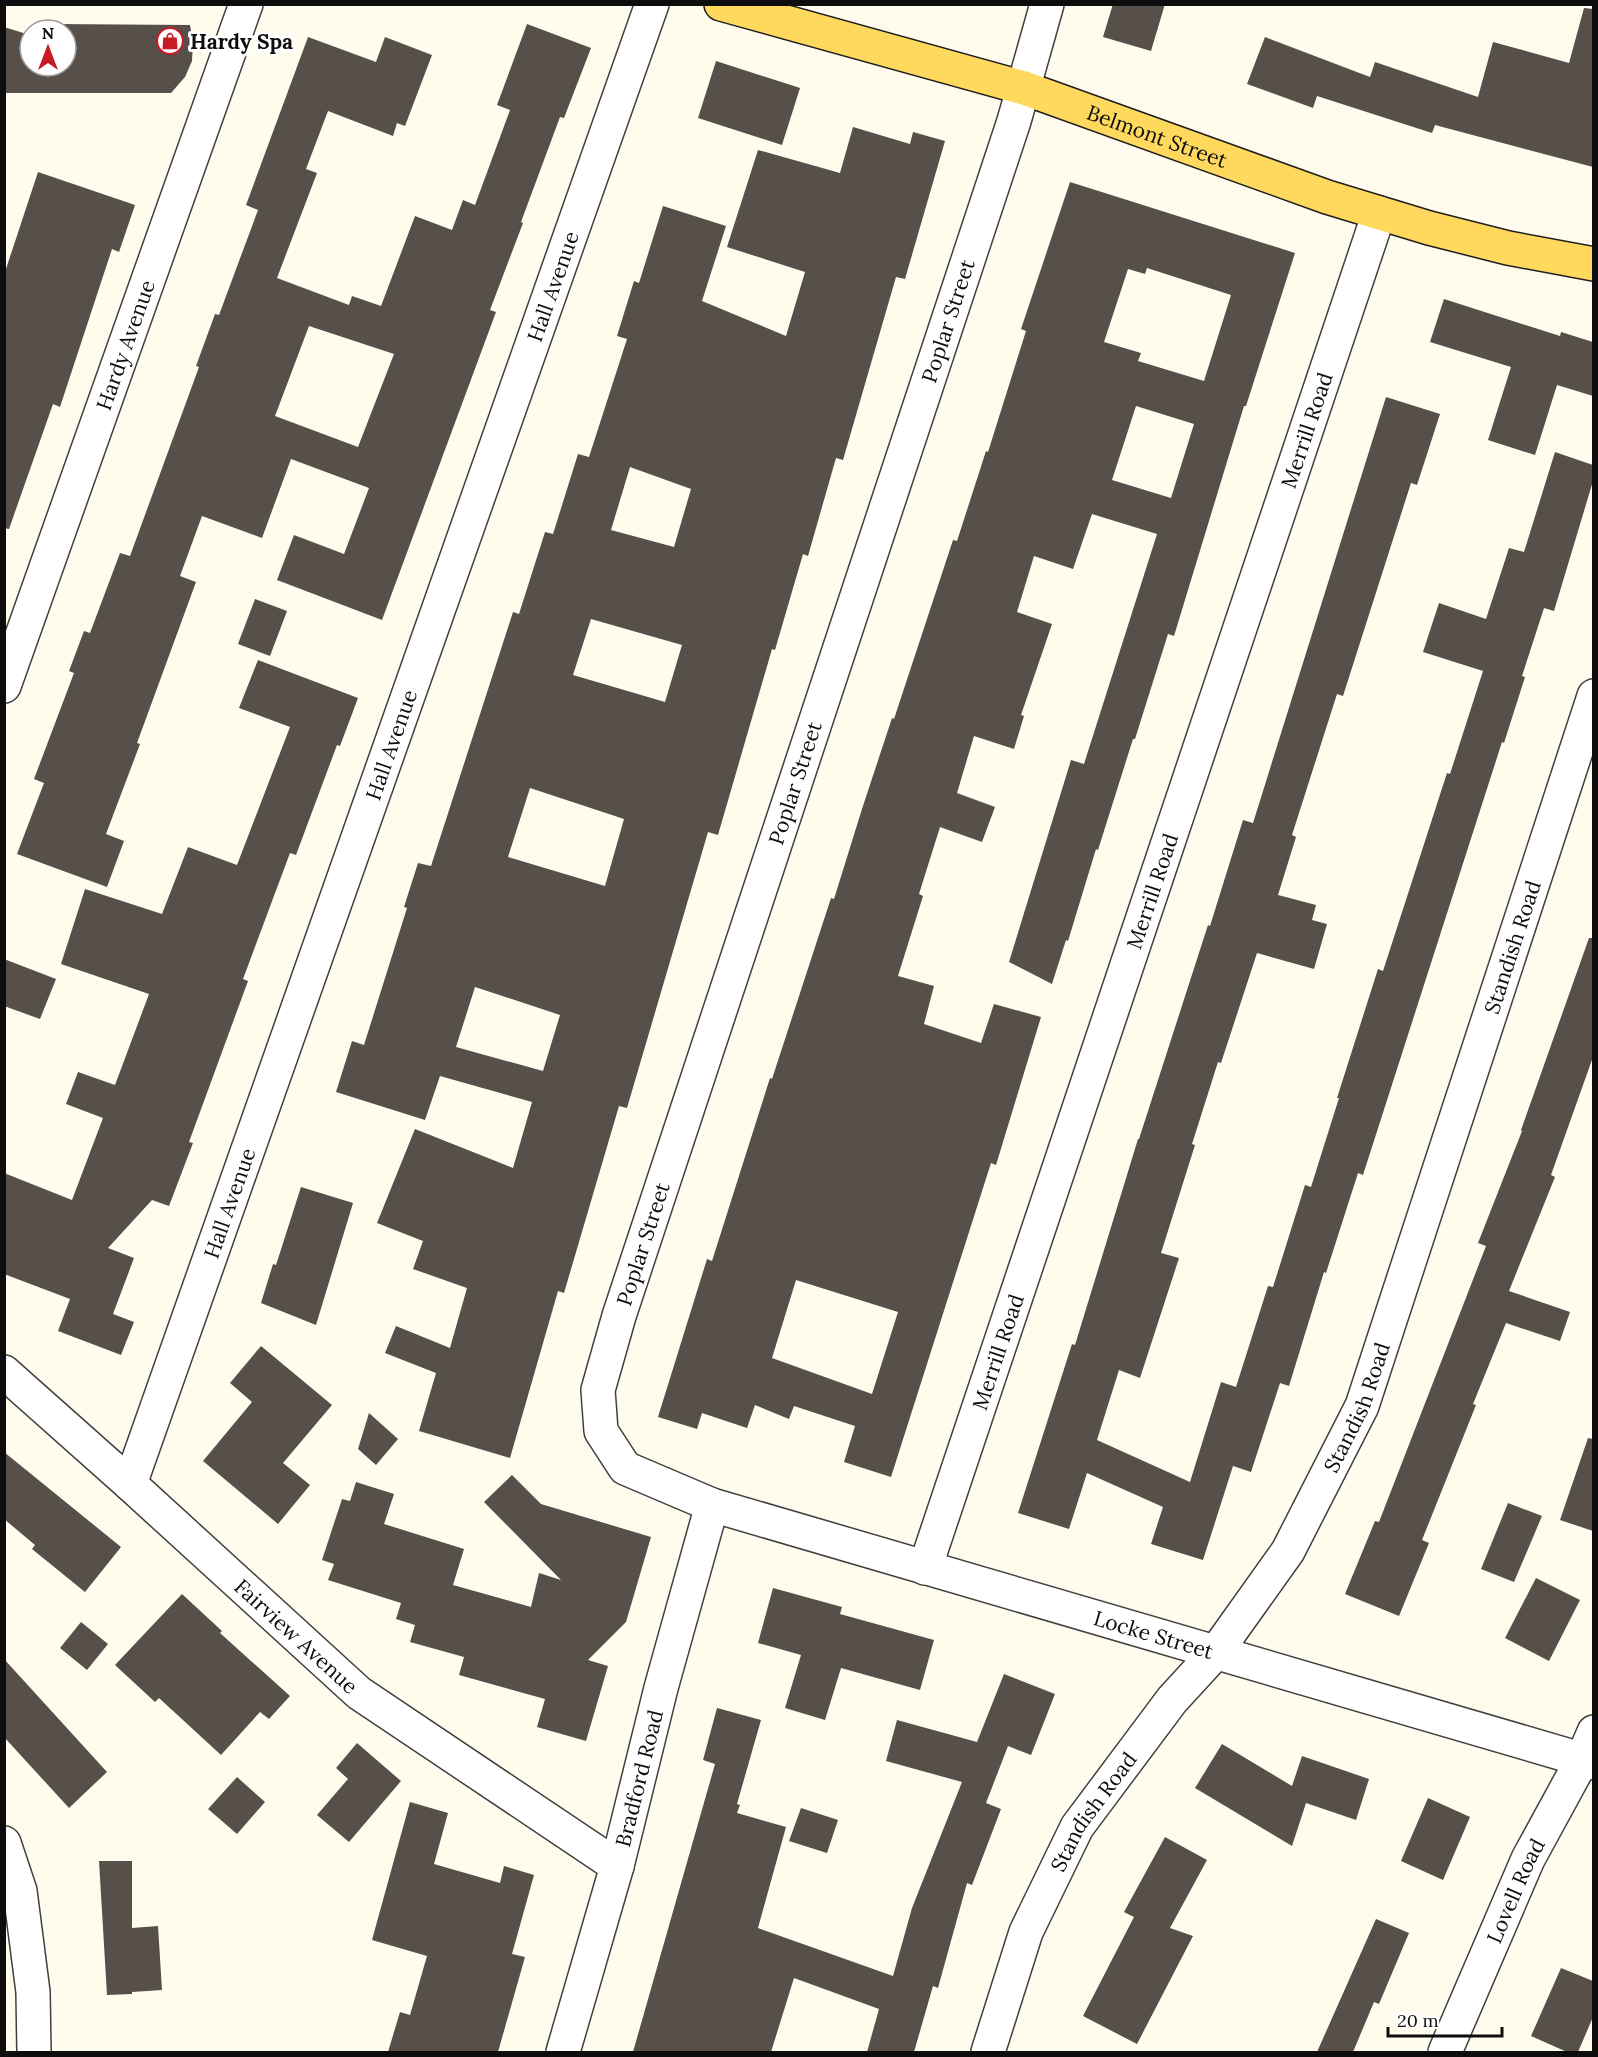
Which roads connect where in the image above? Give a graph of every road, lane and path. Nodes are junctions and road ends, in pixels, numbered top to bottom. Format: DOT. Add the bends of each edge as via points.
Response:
graph roads {
  1 [pos="246,4"];
  2 [pos="652,4"];
  3 [pos="721,4"];
  4 [pos="1047,4"];
  5 [pos="1023,88"];
  6 [pos="1379,213"];
  7 [pos="1593,264"];
  8 [pos="4,686"];
  9 [pos="1593,696"];
  10 [pos="4,1372"];
  11 [pos="130,1484"];
  12 [pos="712,1505"];
  13 [pos="925,1568"];
  14 [pos="1216,1652"];
  15 [pos="1590,1752"];
  16 [pos="4,1843"];
  17 [pos="617,1866"];
  18 [pos="34,2052"];
  19 [pos="563,2052"];
  20 [pos="988,2052"];
  21 [pos="1445,2052"];
  1 -- 8 [label="street, Hardy Avenue"];
  2 -- 11 [label="street, Hall Avenue"];
  3 -- 5 [label="main road, Belmont Street"];
  4 -- 5 [label="street, Poplar Street"];
  5 -- 6 [label="main road, Belmont Street"];
  5 -- 12 [label="street, Poplar Street" via="598,1390 602,1431 625,1468"];
  6 -- 7 [label="main road, Belmont Street" via="1482,242"];
  6 -- 13 [label="street, Merrill Road"];
  9 -- 14 [label="street, Standish Road" via="1362,1407 1288,1551"];
  10 -- 11 [label="street, Fairview Avenue"];
  11 -- 17 [label="street, Fairview Avenue" via="359,1693"];
  12 -- 13 [label="street, Locke Street"];
  12 -- 17 [label="street, Bradford Road"];
  13 -- 14 [label="street, Locke Street"];
  14 -- 15 [label="street, Locke Street"];
  14 -- 20 [label="street, Standish Road" via="1172,1700 1077,1827 1026,1932"];
  15 -- 21 [label="street, Lovell Road" via="1528,1859"];
  16 -- 18 [label="street" via="20,1891 33,1992"];
  17 -- 19 [label="street, Bradford Road"];
}
